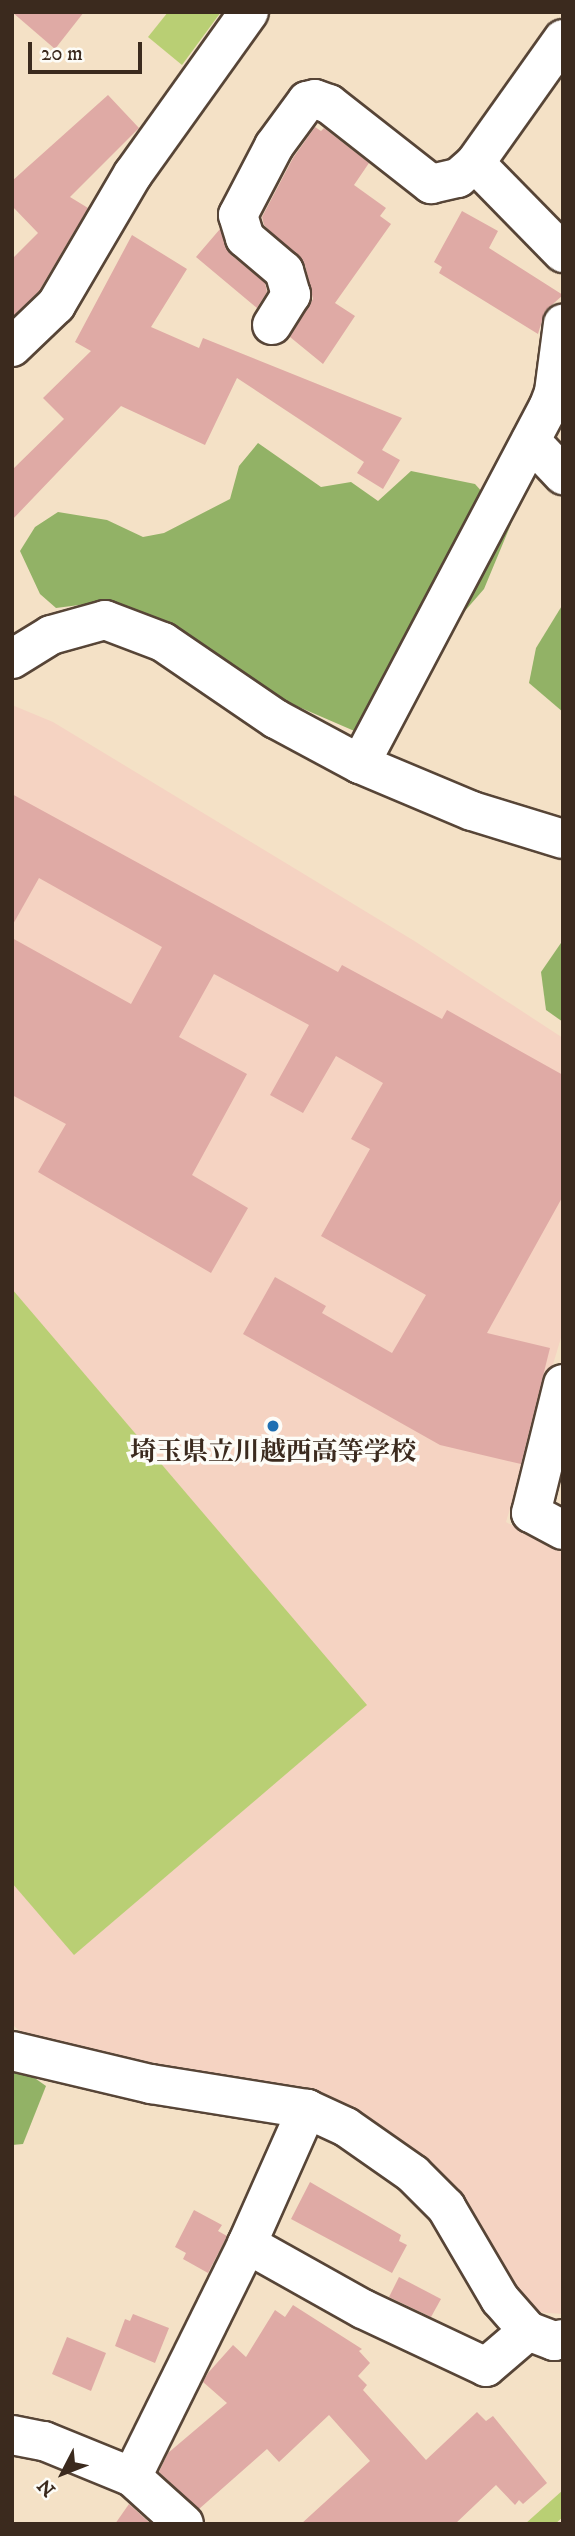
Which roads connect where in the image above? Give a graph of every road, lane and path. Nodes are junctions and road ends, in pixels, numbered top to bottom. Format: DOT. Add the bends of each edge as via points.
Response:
graph roads {
  1 [pos="249,12"];
  2 [pos="563,39"];
  3 [pos="475,163"];
  4 [pos="563,253"];
  5 [pos="563,324"];
  6 [pos="272,325"];
  7 [pos="12,347"];
  8 [pos="531,441"];
  9 [pos="563,475"];
  10 [pos="12,659"];
  11 [pos="360,764"];
  12 [pos="563,839"];
  13 [pos="563,1384"];
  14 [pos="563,1530"];
  15 [pos="12,2051"];
  16 [pos="307,2109"];
  17 [pos="247,2244"];
  18 [pos="545,2335"];
  19 [pos="12,2435"];
  20 [pos="132,2477"];
  21 [pos="184,2524"];
  1 -- 7 [label="street" via="133,174 56,305"];
  2 -- 3 [label="street"];
  3 -- 4 [label="street"];
  3 -- 6 [label="street" via="458,178 431,184 330,104 307,101 274,146 238,215 245,238 284,271 291,295"];
  5 -- 8 [label="street" via="554,392"];
  8 -- 9 [label="street"];
  8 -- 11 [label="street"];
  10 -- 11 [label="street" via="51,635 105,620 163,642 276,719"];
  11 -- 12 [label="street" via="472,811"];
  13 -- 14 [label="street" via="531,1513"];
  15 -- 16 [label="street" via="151,2084"];
  16 -- 17 [label="street"];
  16 -- 18 [label="street" via="346,2127 413,2174 446,2207 500,2299"];
  17 -- 18 [label="street" via="363,2309 486,2367"];
  17 -- 20 [label="street"];
  19 -- 20 [label="street" via="44,2441"];
  20 -- 21 [label="street"];
}
